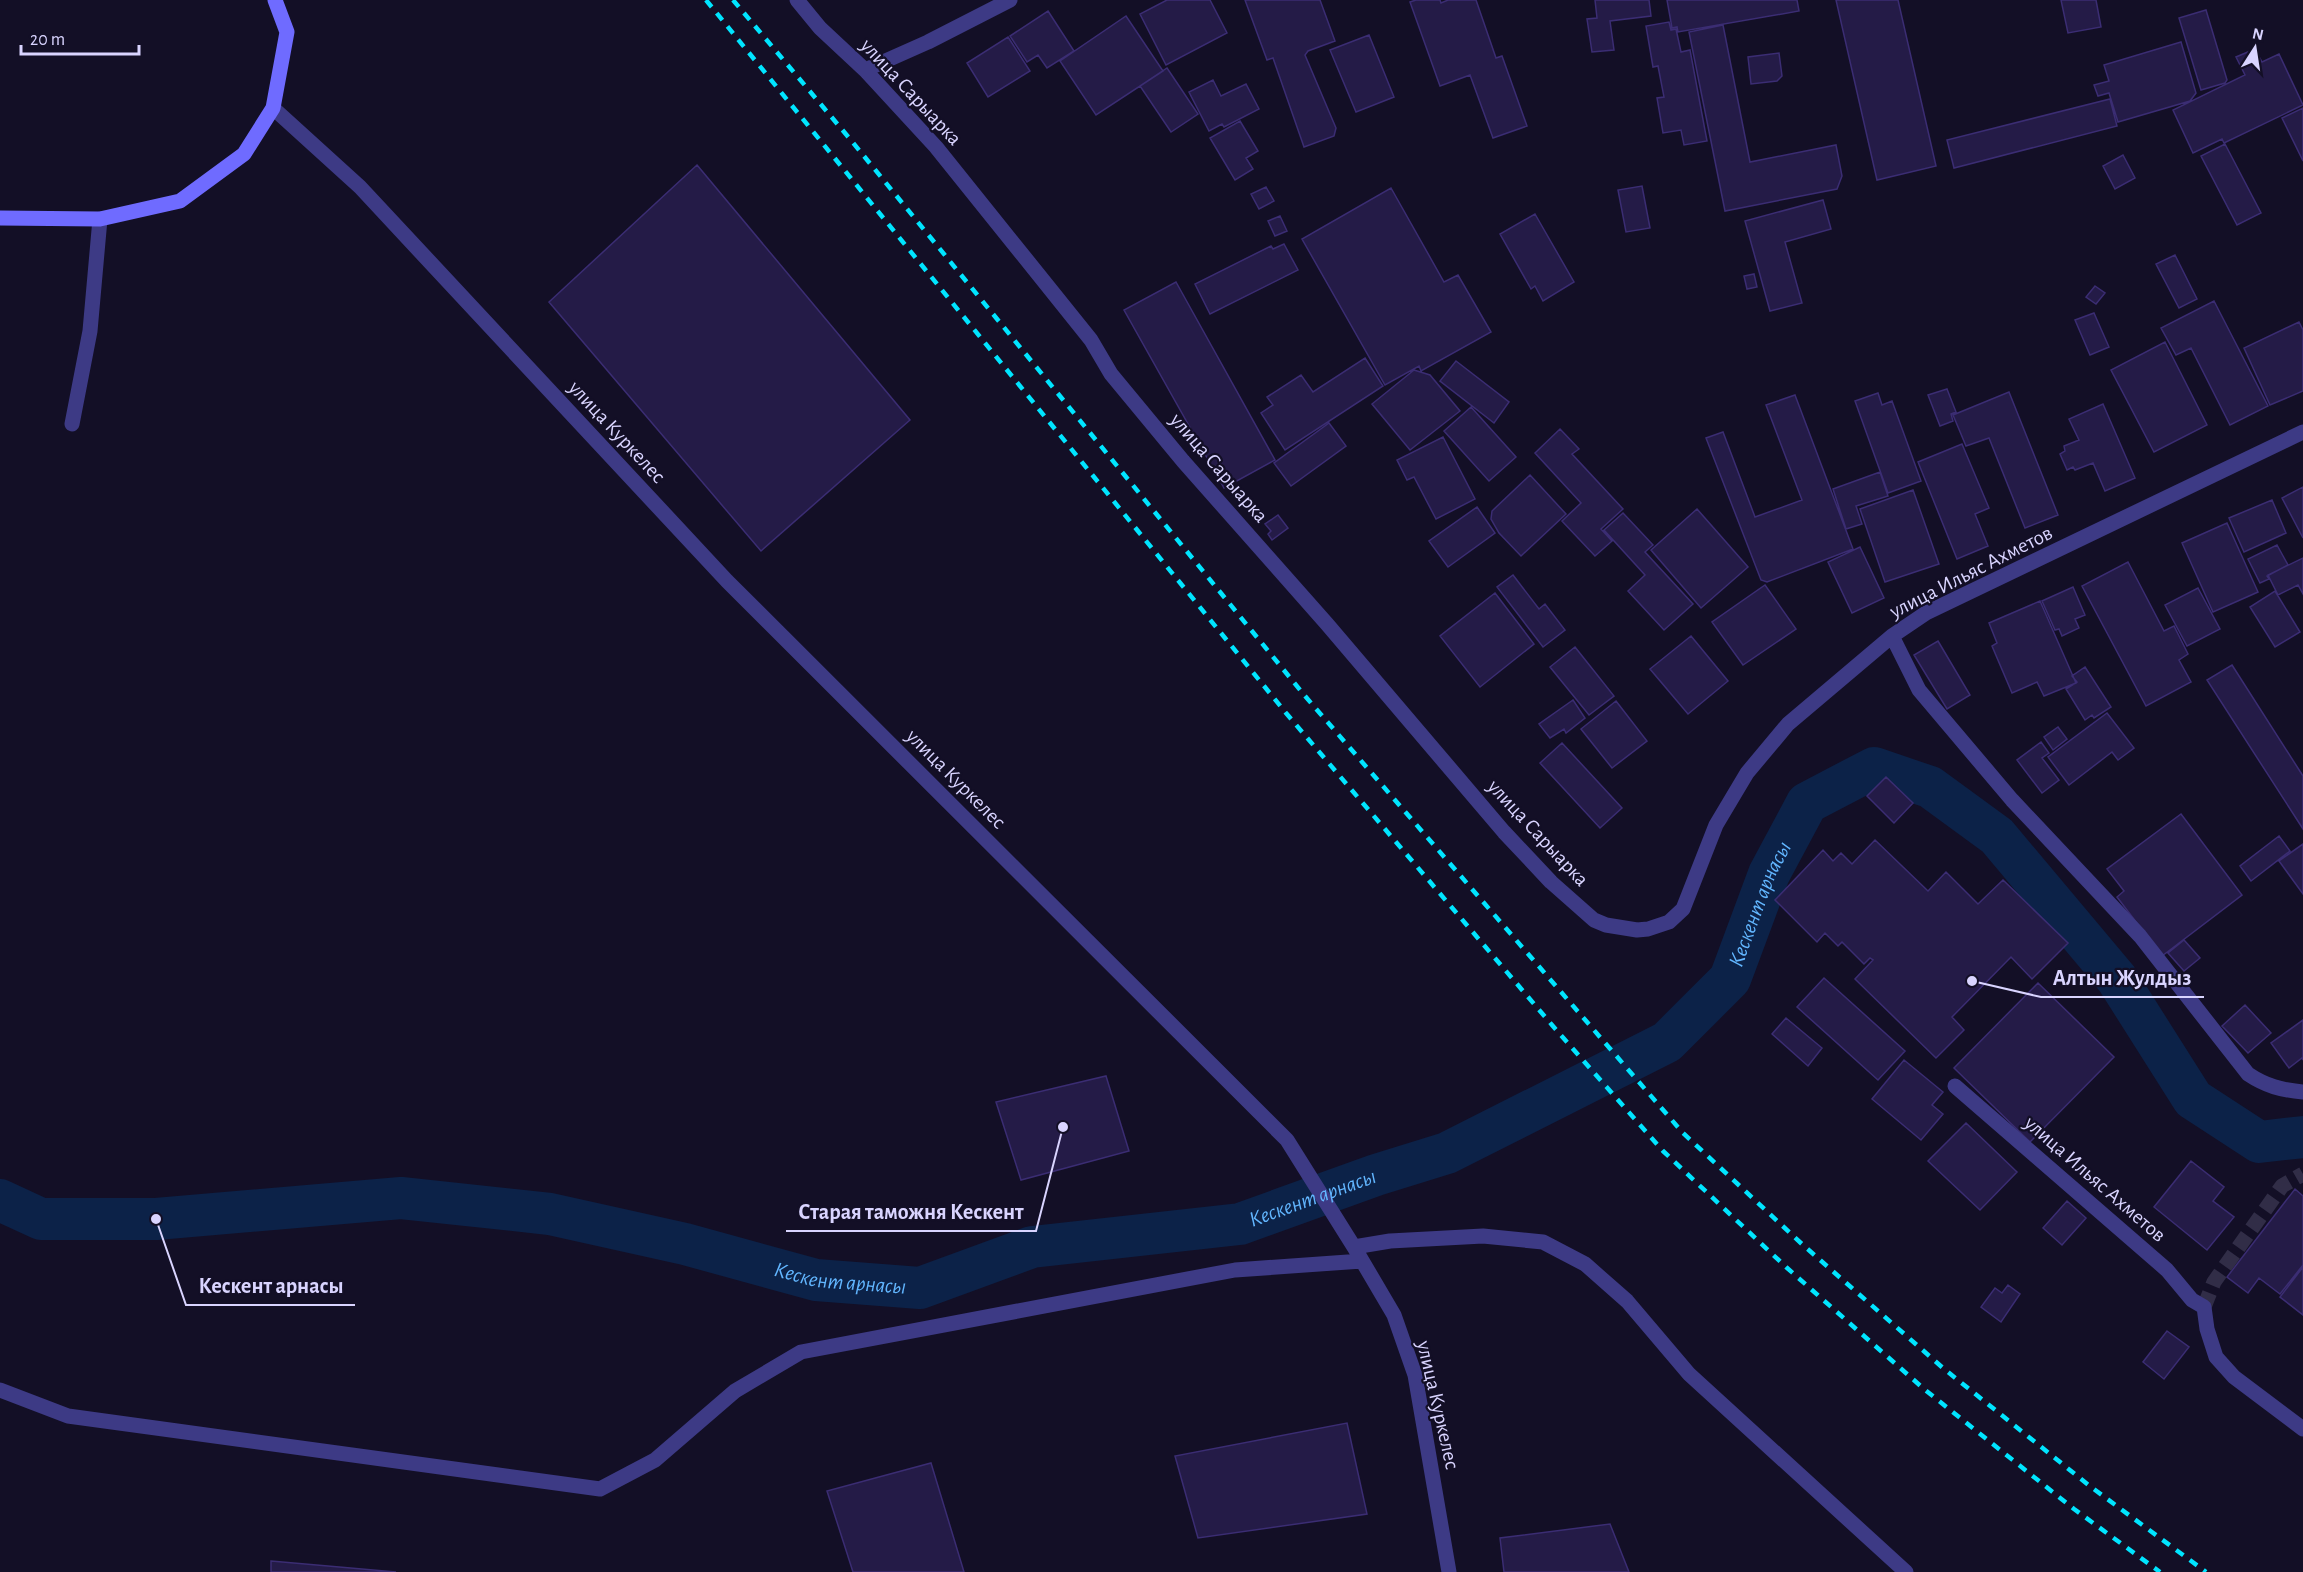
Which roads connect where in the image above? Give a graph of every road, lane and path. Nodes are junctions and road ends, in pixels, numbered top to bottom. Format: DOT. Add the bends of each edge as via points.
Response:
graph roads {
  1 [pos="275,0"];
  2 [pos="797,0"];
  3 [pos="1010,0"];
  4 [pos="865,70"];
  5 [pos="273,108"];
  6 [pos="0,218"];
  7 [pos="100,219"];
  8 [pos="72,424"];
  9 [pos="2303,432"];
  10 [pos="1892,636"];
  11 [pos="1636,930"];
  12 [pos="1955,1086"];
  13 [pos="2303,1092"];
  14 [pos="1354,1247"];
  15 [pos="1362,1261"];
  16 [pos="0,1390"];
  17 [pos="2303,1429"];
  18 [pos="1449,1572"];
  19 [pos="1906,1572"];
  1 -- 5 [label="main road" via="287,32"];
  2 -- 4 [label="street, улица Сарыарка" via="820,28"];
  3 -- 4 [label="street"];
  4 -- 11 [label="street, улица Сарыарка" via="936,147 1030,261 1091,340 1111,374 1183,461 1504,832 1594,920"];
  5 -- 7 [label="main road" via="244,154 180,201"];
  5 -- 14 [label="street, улица Куркелес" via="360,187 727,581 1287,1140"];
  6 -- 7 [label="main road"];
  7 -- 8 [label="street" via="90,331"];
  9 -- 10 [label="street, улица Ильяс Ахметов" via="1926,614"];
  10 -- 11 [label="street, улица Ильяс Ахметов" via="1788,724 1747,773 1716,825 1683,909 1669,922"];
  10 -- 13 [label="street" via="1919,690 2012,800 2140,936 2248,1074 2283,1091"];
  12 -- 17 [label="street, улица Ильяс Ахметов" via="2167,1270 2192,1300 2204,1307 2216,1357 2234,1377"];
  14 -- 15 [label="street, улица Куркелес"];
  14 -- 19 [label="street" via="1483,1236 1543,1242 1585,1264 1627,1301 1689,1374"];
  15 -- 16 [label="street" via="1235,1270 801,1352 735,1392 656,1460 600,1488 68,1416"];
  15 -- 18 [label="street, улица Куркелес" via="1394,1315 1414,1375"];
}
